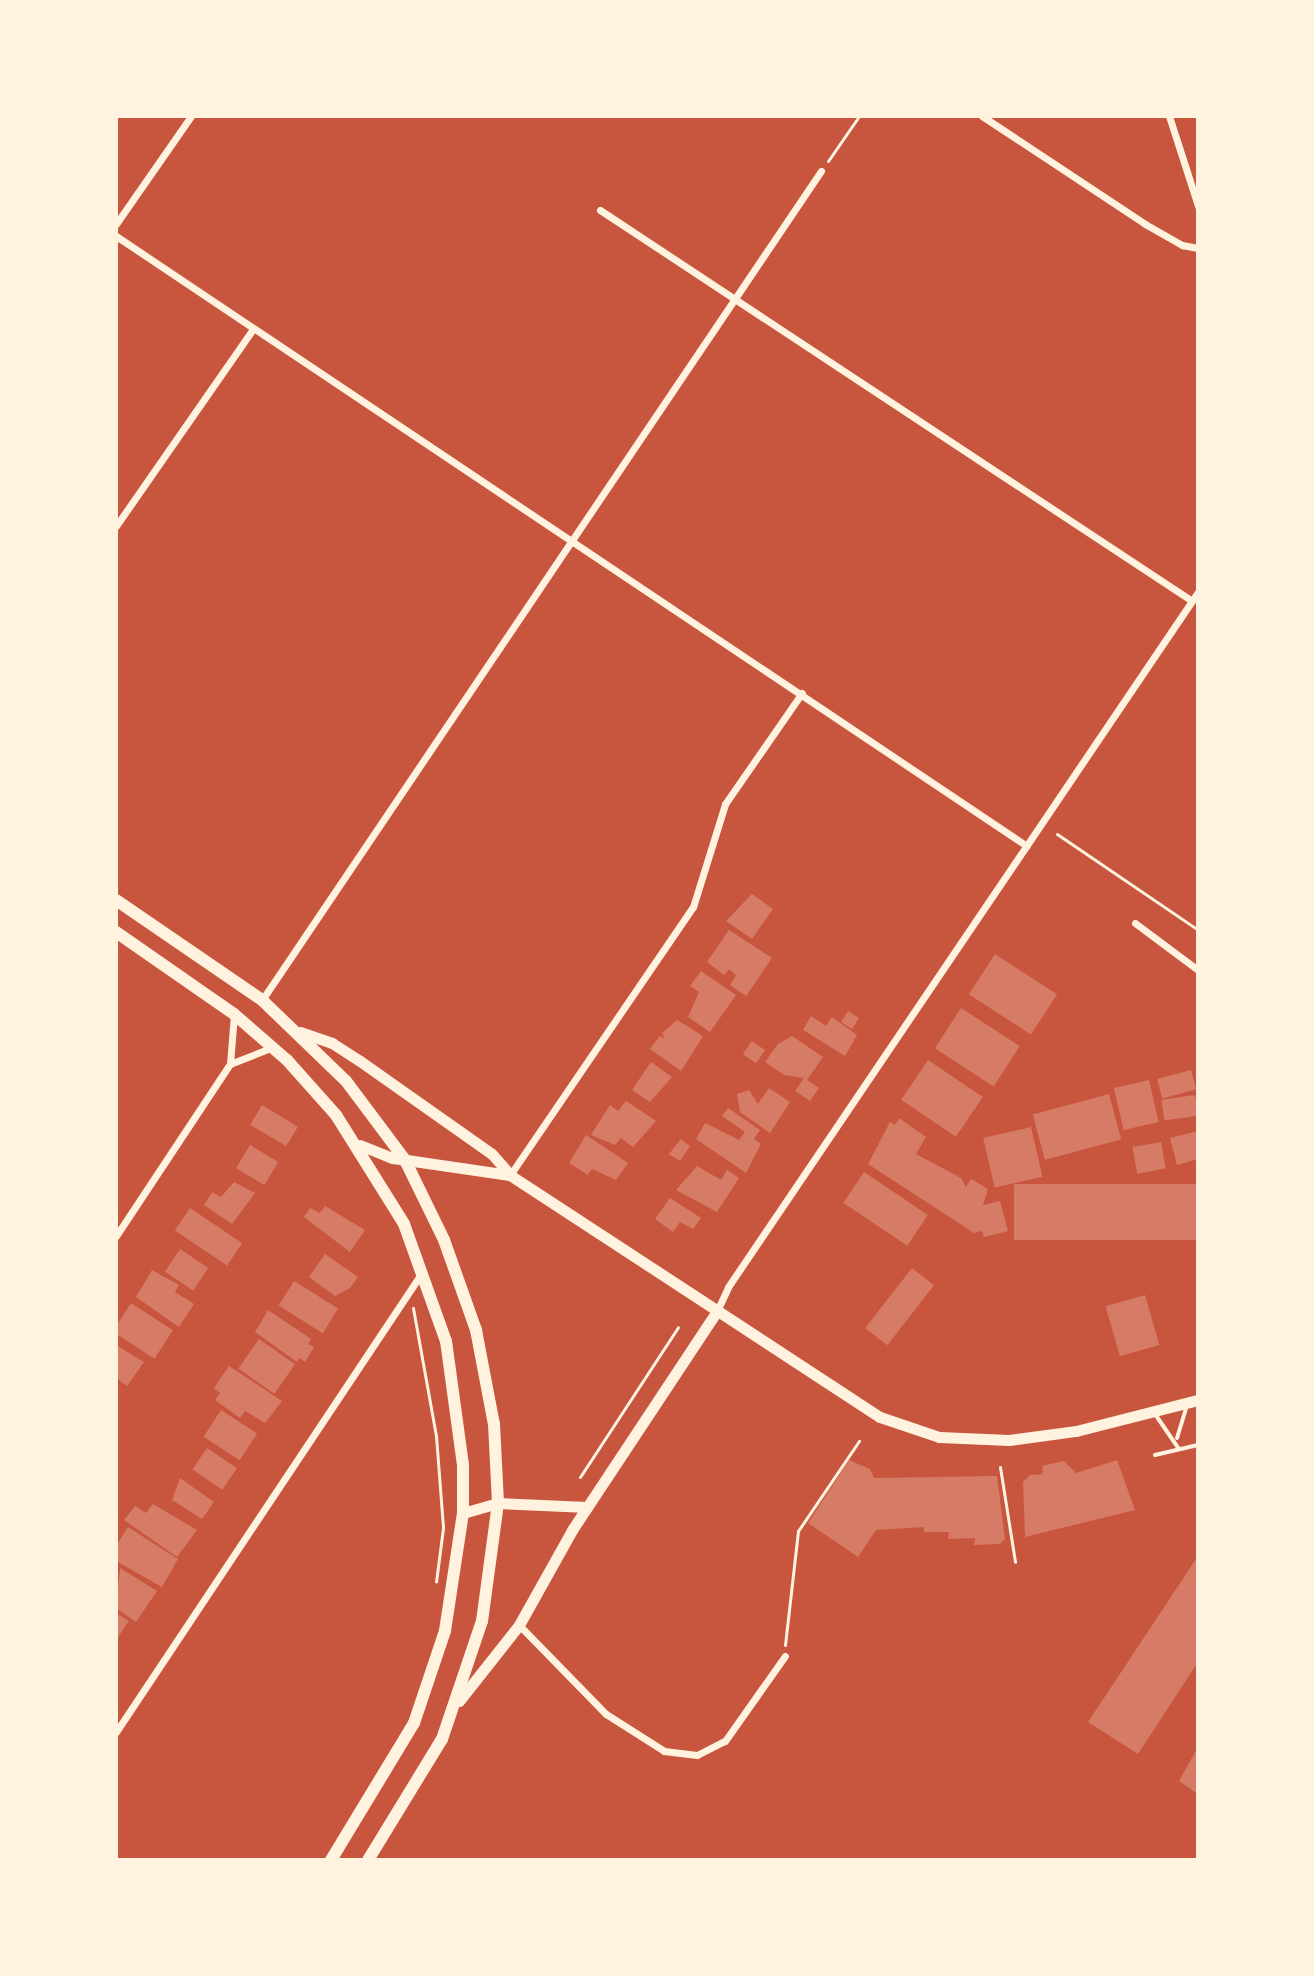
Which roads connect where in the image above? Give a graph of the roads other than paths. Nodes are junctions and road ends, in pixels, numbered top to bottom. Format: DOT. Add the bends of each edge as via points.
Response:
graph roads {
  1 [pos="191,116"];
  2 [pos="982,116"];
  3 [pos="1169,116"];
  4 [pos="821,171"];
  5 [pos="1198,206"];
  6 [pos="600,210"];
  7 [pos="116,224"];
  8 [pos="116,236"];
  9 [pos="1198,248"];
  10 [pos="734,298"];
  11 [pos="253,329"];
  12 [pos="116,526"];
  13 [pos="573,538"];
  14 [pos="1198,592"];
  15 [pos="1192,601"];
  16 [pos="802,693"];
  17 [pos="1027,846"];
  18 [pos="116,900"];
  19 [pos="1135,923"];
  20 [pos="116,932"];
  21 [pos="1198,970"];
  22 [pos="262,1000"];
  23 [pos="234,1014"];
  24 [pos="300,1032"];
  25 [pos="273,1047"];
  26 [pos="230,1064"];
  27 [pos="360,1145"];
  28 [pos="405,1160"];
  29 [pos="510,1175"];
  30 [pos="116,1236"];
  31 [pos="424,1270"];
  32 [pos="717,1311"];
  33 [pos="1193,1401"];
  34 [pos="1154,1412"];
  35 [pos="1177,1438"];
  36 [pos="1198,1445"];
  37 [pos="1179,1449"];
  38 [pos="1155,1455"];
  39 [pos="498,1503"];
  40 [pos="587,1507"];
  41 [pos="463,1513"];
  42 [pos="519,1625"];
  43 [pos="785,1656"];
  44 [pos="459,1701"];
  45 [pos="116,1732"];
  46 [pos="331,1860"];
  47 [pos="368,1860"];
  1 -- 7 [label="street"];
  2 -- 9 [label="street" via="1145,224"];
  3 -- 5 [label="street"];
  4 -- 10 [label="street"];
  6 -- 10 [label="street"];
  8 -- 11 [label="street"];
  10 -- 13 [label="street"];
  10 -- 15 [label="street"];
  11 -- 12 [label="street"];
  11 -- 13 [label="street"];
  13 -- 16 [label="street"];
  13 -- 22 [label="street"];
  14 -- 15 [label="street"];
  15 -- 17 [label="street"];
  16 -- 17 [label="street"];
  16 -- 29 [label="street" via="725,804 693,907"];
  17 -- 32 [label="street" via="728,1287"];
  18 -- 22 [label="highway"];
  19 -- 21 [label="street"];
  20 -- 23 [label="highway"];
  22 -- 24 [label="highway"];
  23 -- 25 [label="highway"];
  23 -- 26 [label="street"];
  24 -- 28 [label="highway" via="346,1081"];
  24 -- 29 [label="main road" via="332,1043 360,1061 492,1154"];
  25 -- 26 [label="street"];
  25 -- 27 [label="highway"];
  26 -- 30 [label="street"];
  27 -- 28 [label="main road"];
  27 -- 31 [label="highway"];
  28 -- 29 [label="main road"];
  28 -- 39 [label="highway" via="451,1258 476,1330 494,1424"];
  29 -- 32 [label="main road"];
  31 -- 41 [label="highway" via="455,1381"];
  31 -- 45 [label="street"];
  32 -- 34 [label="main road" via="846,1399 939,1437 1030,1439"];
  32 -- 40 [label="main road"];
  33 -- 34 [label="main road"];
  33 -- 35 [label="lane"];
  34 -- 35 [label="lane"];
  35 -- 37 [label="lane"];
  36 -- 37 [label="lane"];
  37 -- 38 [label="lane"];
  39 -- 40 [label="main road"];
  39 -- 41 [label="main road"];
  39 -- 44 [label="highway" via="492,1572"];
  40 -- 42 [label="main road"];
  41 -- 46 [label="highway" via="455,1582 433,1676 414,1723"];
  42 -- 43 [label="street" via="606,1714 664,1751 697,1755 725,1741"];
  42 -- 44 [label="main road"];
  44 -- 47 [label="highway" via="419,1781"];
}
